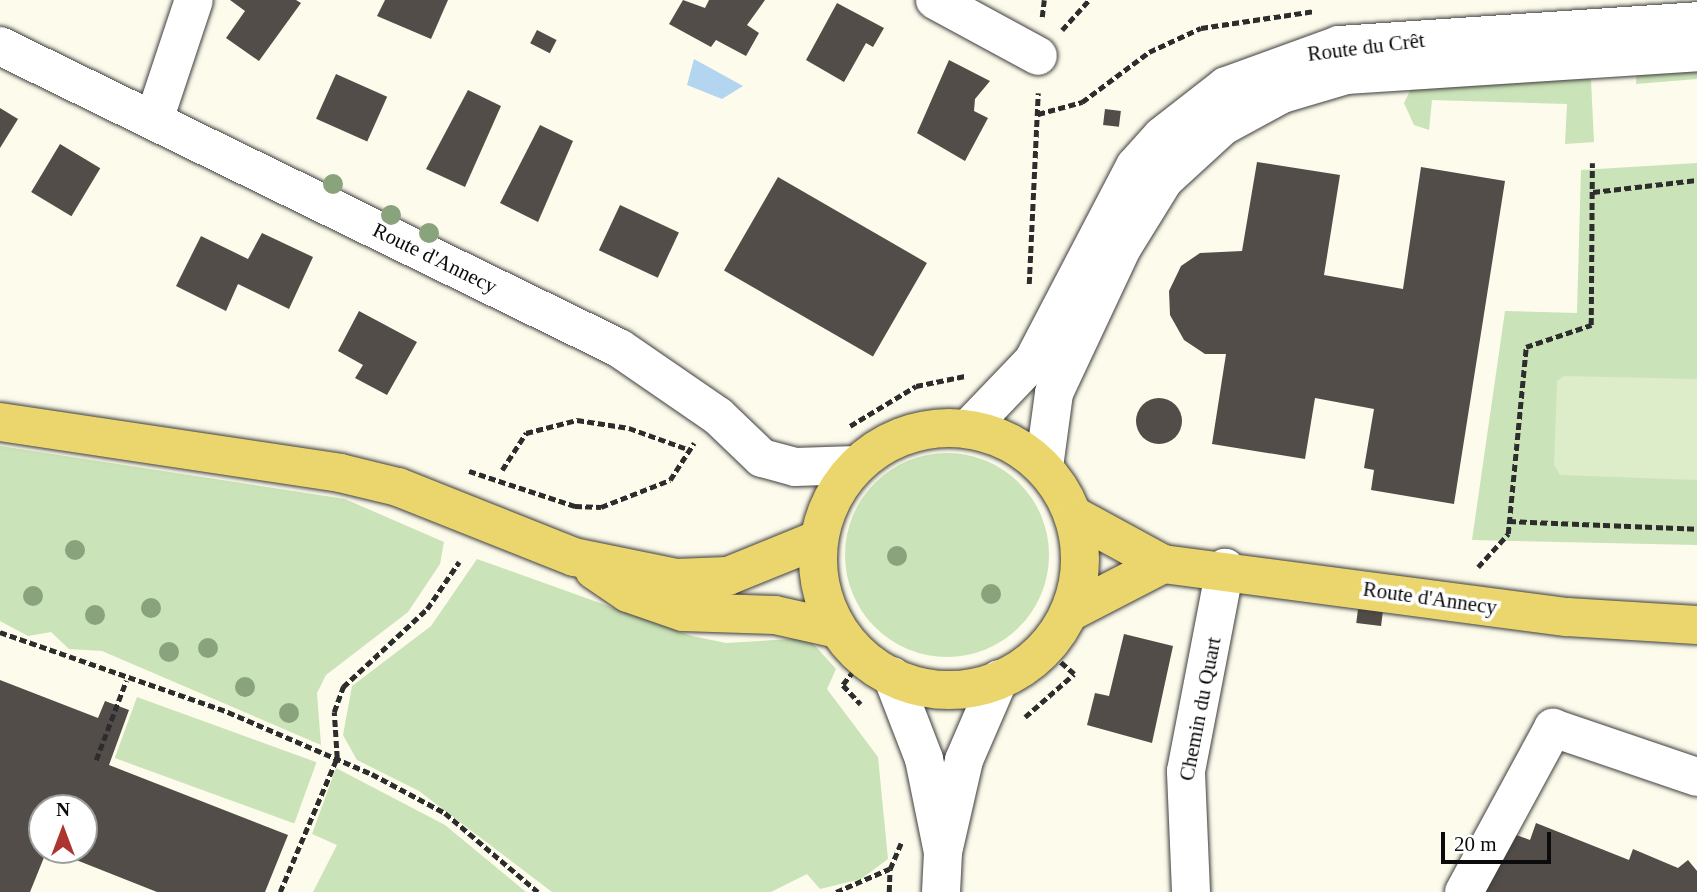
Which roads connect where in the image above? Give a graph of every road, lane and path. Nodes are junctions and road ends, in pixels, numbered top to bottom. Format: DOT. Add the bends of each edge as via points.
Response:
graph roads {
  1 [pos="194,0"];
  2 [pos="934,0"];
  3 [pos="1089,0"];
  4 [pos="1697,21"];
  5 [pos="0,46"];
  6 [pos="1697,52"];
  7 [pos="1038,56"];
  8 [pos="154,120"];
  9 [pos="1592,163"];
  10 [pos="1697,180"];
  11 [pos="1593,192"];
  12 [pos="1027,294"];
  13 [pos="978,372"];
  14 [pos="0,422"];
  15 [pos="968,429"];
  16 [pos="836,434"];
  17 [pos="690,450"];
  18 [pos="857,466"];
  19 [pos="1044,467"];
  20 [pos="502,470"];
  21 [pos="1073,515"];
  22 [pos="1509,521"];
  23 [pos="1697,529"];
  24 [pos="819,539"];
  25 [pos="574,557"];
  26 [pos="460,562"];
  27 [pos="1163,564"];
  28 [pos="1225,568"];
  29 [pos="1451,601"];
  30 [pos="1070,612"];
  31 [pos="1697,625"];
  32 [pos="837,629"];
  33 [pos="1,634"];
  34 [pos="1045,649"];
  35 [pos="892,676"];
  36 [pos="999,679"];
  37 [pos="126,681"];
  38 [pos="1016,723"];
  39 [pos="337,758"];
  40 [pos="96,760"];
  41 [pos="1697,777"];
  42 [pos="943,852"];
  43 [pos="280,892"];
  44 [pos="538,892"];
  45 [pos="836,892"];
  46 [pos="889,892"];
  47 [pos="941,892"];
  48 [pos="1191,892"];
  49 [pos="1464,892"];
  1 -- 8 [label="street"];
  2 -- 7 [label="street"];
  3 -- 7 [label="path"];
  4 -- 15 [label="street, Route du Crêt" via="1339,46 1226,86 1162,136 1135,166 1033,361"];
  5 -- 8 [label="street, Route d'Annecy"];
  6 -- 19 [label="street, Route du Crêt" via="1360,73 1282,94 1223,126 1164,180 1122,248 1054,393"];
  7 -- 12 [label="path"];
  8 -- 18 [label="street, Route d'Annecy" via="619,348 718,416 762,458 795,467"];
  9 -- 11 [label="path"];
  10 -- 11 [label="path"];
  11 -- 22 [label="path" via="1591,325 1526,347"];
  13 -- 16 [label="path" via="915,386"];
  14 -- 25 [label="main road" via="340,473 409,491"];
  15 -- 18 [label="main road" via="915,434"];
  15 -- 19 [label="main road" via="1009,442"];
  17 -- 20 [label="path" via="629,428 577,420 526,433"];
  18 -- 24 [label="main road" via="839,487"];
  19 -- 21 [label="main road"];
  21 -- 27 [label="main road"];
  21 -- 30 [label="main road" via="1080,581"];
  22 -- 23 [label="path"];
  22 -- 29 [label="path" via="1502,548"];
  24 -- 25 [label="main road" via="728,576 705,579"];
  24 -- 32 [label="main road" via="818,570"];
  25 -- 32 [label="main road" via="628,593 661,606 703,615 775,615"];
  26 -- 39 [label="path" via="427,609 343,687 334,712"];
  27 -- 28 [label="main road, Route d'Annecy"];
  27 -- 30 [label="main road"];
  28 -- 29 [label="main road, Route d'Annecy"];
  28 -- 48 [label="street, Chemin du Quart" via="1186,771"];
  29 -- 31 [label="main road, Route d'Annecy"];
  30 -- 34 [label="main road"];
  32 -- 35 [label="main road" via="864,659"];
  33 -- 37 [label="path"];
  34 -- 36 [label="main road"];
  34 -- 38 [label="path" via="1074,674"];
  35 -- 36 [label="main road" via="938,690"];
  35 -- 42 [label="street" via="924,759"];
  36 -- 42 [label="street" via="964,760"];
  37 -- 39 [label="path" via="229,712"];
  37 -- 40 [label="path"];
  39 -- 43 [label="path"];
  39 -- 44 [label="path" via="445,813"];
  41 -- 49 [label="street" via="1553,728"];
  42 -- 47 [label="street"];
  45 -- 46 [label="path" via="890,869"];
}
